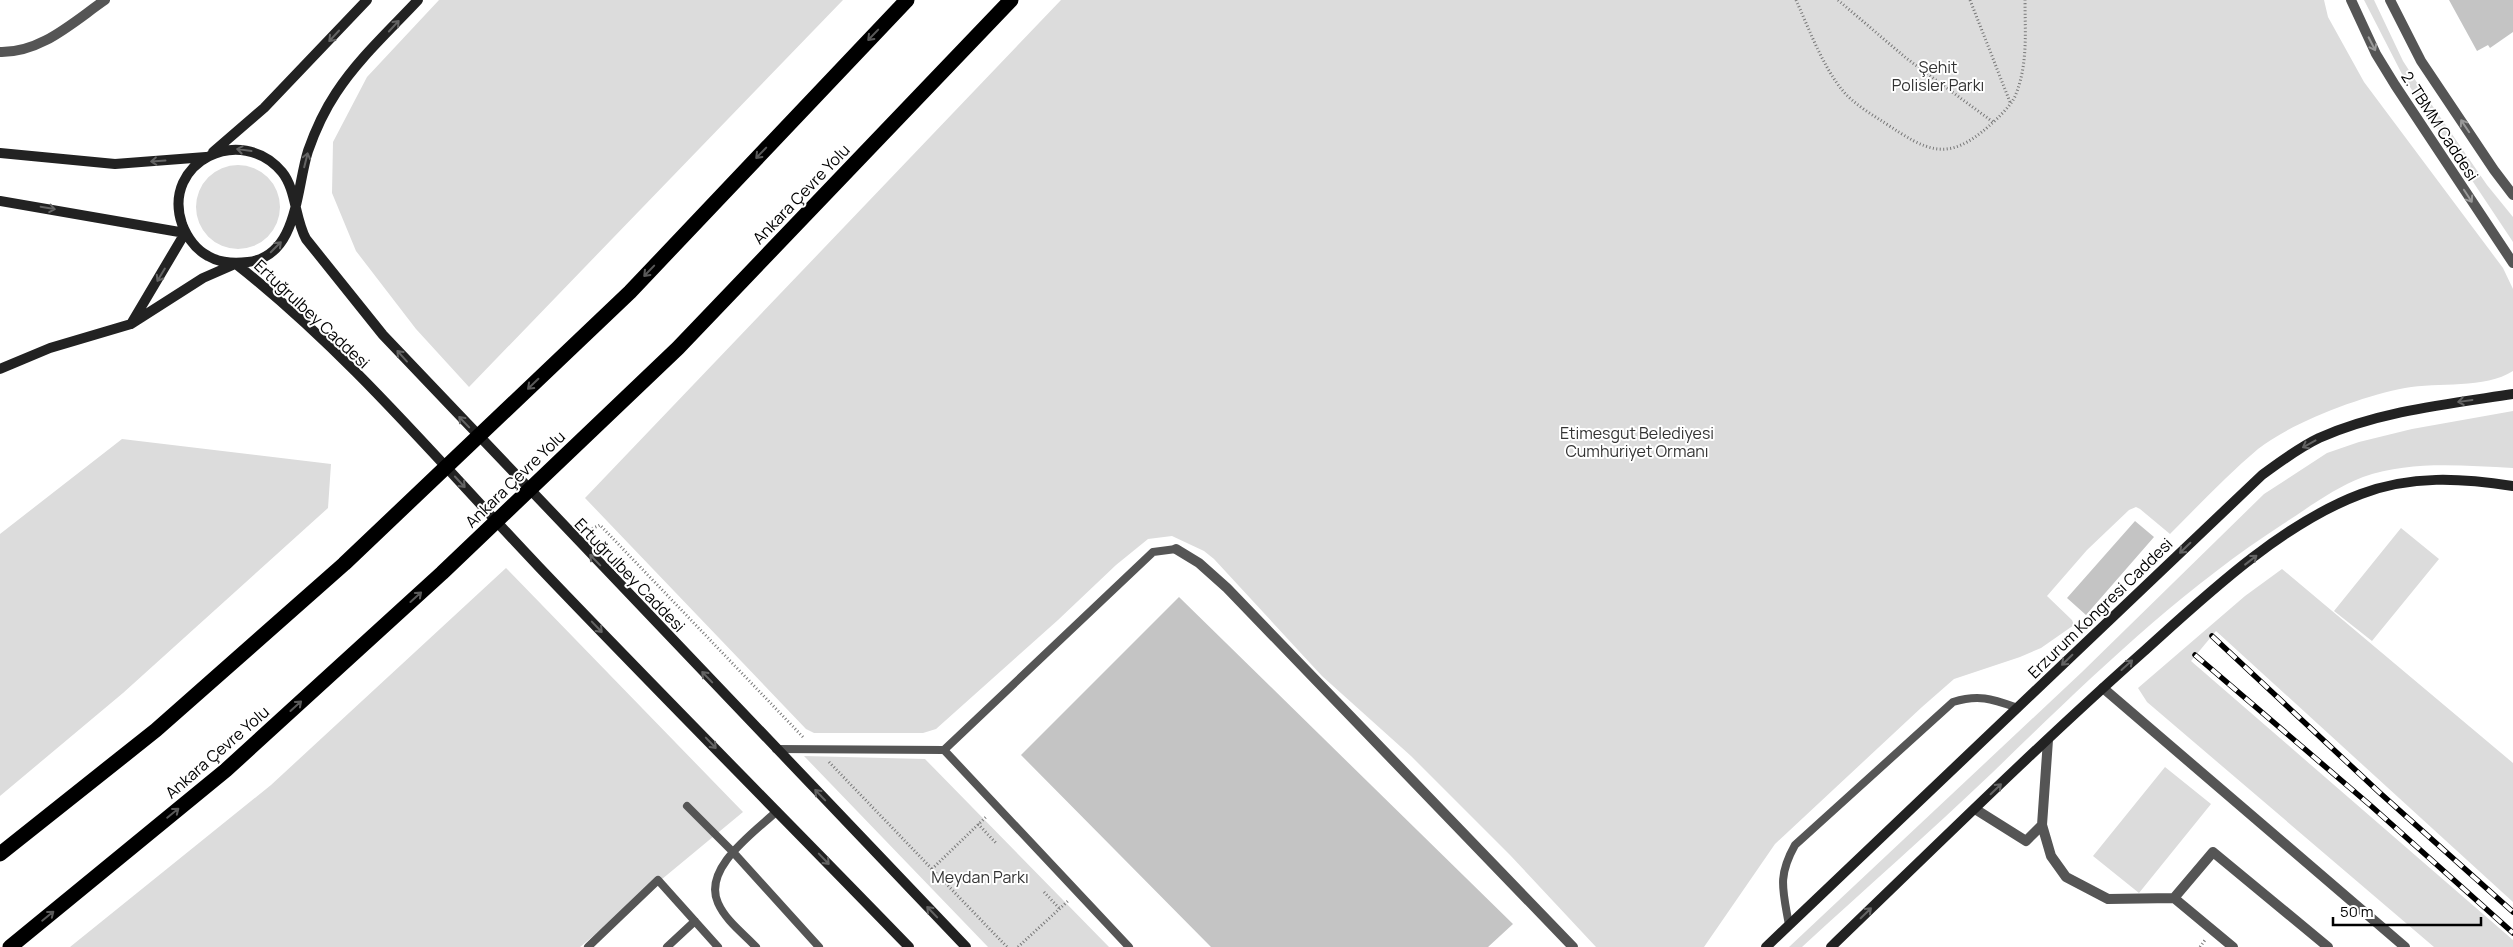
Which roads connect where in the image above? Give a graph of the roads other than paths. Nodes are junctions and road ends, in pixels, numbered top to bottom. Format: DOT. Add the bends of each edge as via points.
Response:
graph roads {
  1 [pos="106,0"];
  2 [pos="367,0"];
  3 [pos="418,0"];
  4 [pos="906,0"];
  5 [pos="1011,0"];
  6 [pos="2351,0"];
  7 [pos="2390,0"];
  8 [pos="0,52"];
  9 [pos="0,153"];
  10 [pos="206,157"];
  11 [pos="2513,195"];
  12 [pos="0,201"];
  13 [pos="294,208"];
  14 [pos="185,233"];
  15 [pos="2513,263"];
  16 [pos="236,264"];
  17 [pos="131,324"];
  18 [pos="0,369"];
  19 [pos="2513,394"];
  20 [pos="2513,486"];
  21 [pos="1176,549"];
  22 [pos="2102,688"];
  23 [pos="2018,708"];
  24 [pos="2048,740"];
  25 [pos="776,749"];
  26 [pos="944,750"];
  27 [pos="687,806"];
  28 [pos="1975,809"];
  29 [pos="777,811"];
  30 [pos="2042,825"];
  31 [pos="733,852"];
  32 [pos="0,854"];
  33 [pos="2174,898"];
  34 [pos="695,921"];
  35 [pos="1789,925"];
  36 [pos="10,947"];
  37 [pos="588,947"];
  38 [pos="666,947"];
  39 [pos="718,947"];
  40 [pos="756,947"];
  41 [pos="819,947"];
  42 [pos="909,947"];
  43 [pos="966,947"];
  44 [pos="1129,947"];
  45 [pos="1573,947"];
  46 [pos="1766,947"];
  47 [pos="1831,947"];
  48 [pos="2233,947"];
  49 [pos="2328,947"];
  50 [pos="2405,947"];
  1 -- 8 [label="street" via="39,45 16,52"];
  2 -- 10 [label="main road, one-way" via="264,108"];
  13 -- 3 [label="main road, one-way" via="308,152 336,93"];
  4 -- 32 [label="highway, one-way" via="630,292 344,564 156,730"];
  36 -- 5 [label="highway, Ankara Çevre Yolu, one-way" via="226,770 450,566 678,348"];
  6 -- 15 [label="street, 2. TBMM Caddesi, one-way" via="2376,54 2395,85"];
  11 -- 7 [label="street, 2. TBMM Caddesi, one-way" via="2421,61"];
  10 -- 9 [label="main road, Ertuğrulbey Caddesi, one-way" via="115,164"];
  13 -- 10 [label="main road, Ertuğrulbey Caddesi, one-way" via="292,190 284,174 257,152 240,149"];
  10 -- 14 [label="main road, Ertuğrulbey Caddesi" via="193,168 179,199"];
  12 -- 14 [label="main road, one-way"];
  16 -- 13 [label="main road, Ertuğrulbey Caddesi, one-way" via="254,262 270,254 283,241 291,225"];
  25 -- 13 [label="main road, Ertuğrulbey Caddesi, one-way" via="383,336 319,258 300,228"];
  14 -- 16 [label="main road, Ertuğrulbey Caddesi" via="206,255 220,262"];
  14 -- 17 [label="main road, one-way"];
  16 -- 17 [label="main road" via="203,278"];
  16 -- 29 [label="main road, Ertuğrulbey Caddesi, one-way" via="270,291 403,421 539,567"];
  17 -- 18 [label="main road" via="50,348"];
  19 -- 23 [label="main road, Erzurum Kongresi Caddesi, one-way" via="2419,408 2346,427 2294,451 2262,475"];
  22 -- 20 [label="main road, one-way" via="2196,604 2255,557 2338,503 2408,481 2442,479"];
  21 -- 26 [label="lane" via="1153,552"];
  21 -- 45 [label="street" via="1199,563 1227,588"];
  22 -- 24 [label="main road"];
  22 -- 50 [label="street"];
  23 -- 35 [label="main road, Erzurum Kongresi Caddesi"];
  23 -- 35 [label="lane" via="1989,698 1971,697 1953,702 1795,845 1785,864 1782,885"];
  28 -- 24 [label="main road, one-way"];
  24 -- 30 [label="street"];
  25 -- 26 [label="lane"];
  43 -- 25 [label="main road, Ertuğrulbey Caddesi, one-way"];
  26 -- 44 [label="lane"];
  27 -- 31 [label="lane"];
  28 -- 30 [label="street" via="2026,841"];
  47 -- 28 [label="main road, one-way"];
  29 -- 31 [label="lane"];
  29 -- 42 [label="main road, Ertuğrulbey Caddesi, one-way"];
  30 -- 33 [label="street" via="2051,856 2066,877 2108,899"];
  31 -- 40 [label="lane" via="717,878 717,901 728,919"];
  31 -- 41 [label="lane"];
  33 -- 48 [label="street"];
  33 -- 49 [label="street" via="2212,852"];
  34 -- 37 [label="lane" via="658,880"];
  34 -- 38 [label="lane"];
  34 -- 39 [label="lane"];
  35 -- 46 [label="main road, Erzurum Kongresi Caddesi"];
}
